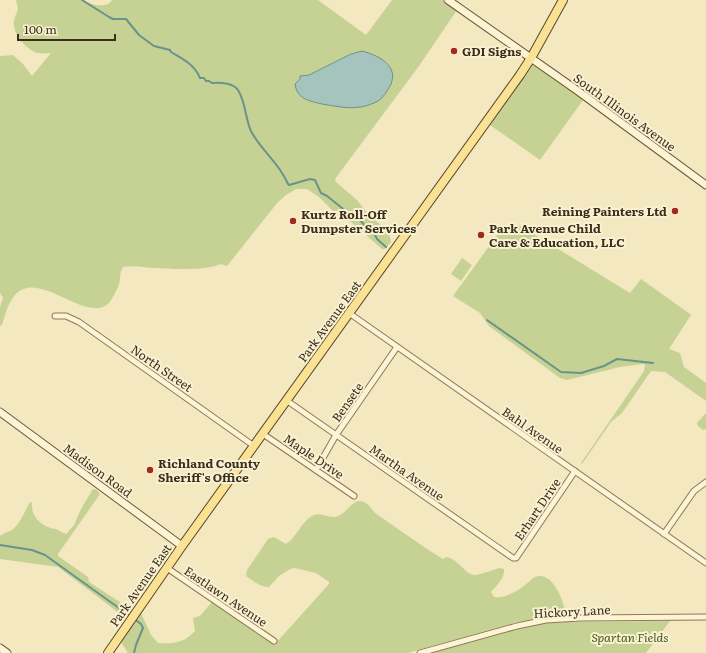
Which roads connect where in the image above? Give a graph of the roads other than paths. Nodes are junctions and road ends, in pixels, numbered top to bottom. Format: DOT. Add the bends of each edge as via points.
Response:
graph roads {
  1 [pos="448,0"];
  2 [pos="563,0"];
  3 [pos="531,58"];
  4 [pos="706,185"];
  5 [pos="349,313"];
  6 [pos="55,316"];
  7 [pos="397,347"];
  8 [pos="286,400"];
  9 [pos="0,412"];
  10 [pos="263,434"];
  11 [pos="336,435"];
  12 [pos="254,446"];
  13 [pos="316,470"];
  14 [pos="575,471"];
  15 [pos="706,482"];
  16 [pos="354,496"];
  17 [pos="664,534"];
  18 [pos="182,546"];
  19 [pos="516,558"];
  20 [pos="706,563"];
  21 [pos="167,568"];
  22 [pos="706,617"];
  23 [pos="274,641"];
  24 [pos="0,648"];
  25 [pos="7,653"];
  26 [pos="108,653"];
  27 [pos="420,653"];
  1 -- 3 [label="street, South Illinois Avenue"];
  2 -- 3 [label="main road, Park Avenue East"];
  3 -- 4 [label="street, South Illinois Avenue"];
  3 -- 5 [label="main road, Park Avenue East"];
  5 -- 7 [label="street, Bahl Avenue"];
  5 -- 8 [label="main road, Park Avenue East"];
  6 -- 12 [label="street, North Street" via="66,316 78,322"];
  7 -- 11 [label="street, Bensete"];
  7 -- 14 [label="street, Bahl Avenue"];
  8 -- 10 [label="main road, Park Avenue East"];
  8 -- 11 [label="street, Martha Avenue"];
  9 -- 18 [label="street, Madison Road"];
  10 -- 12 [label="main road, Park Avenue East"];
  10 -- 13 [label="street, Maple Drive"];
  11 -- 13 [label="street, Bensete"];
  11 -- 19 [label="street, Martha Avenue" via="512,558"];
  12 -- 18 [label="main road, Park Avenue East"];
  13 -- 16 [label="street, Maple Drive"];
  14 -- 17 [label="street, Bahl Avenue"];
  14 -- 19 [label="street, Erhart Drive"];
  15 -- 17 [label="street" via="694,491"];
  17 -- 20 [label="street, Bahl Avenue"];
  18 -- 21 [label="main road, Park Avenue East"];
  21 -- 23 [label="street, Eastlawn Avenue"];
  21 -- 26 [label="main road, Park Avenue East"];
  22 -- 27 [label="street, Hickory Lane" via="580,618 540,621"];
  24 -- 25 [label="street"];
}
